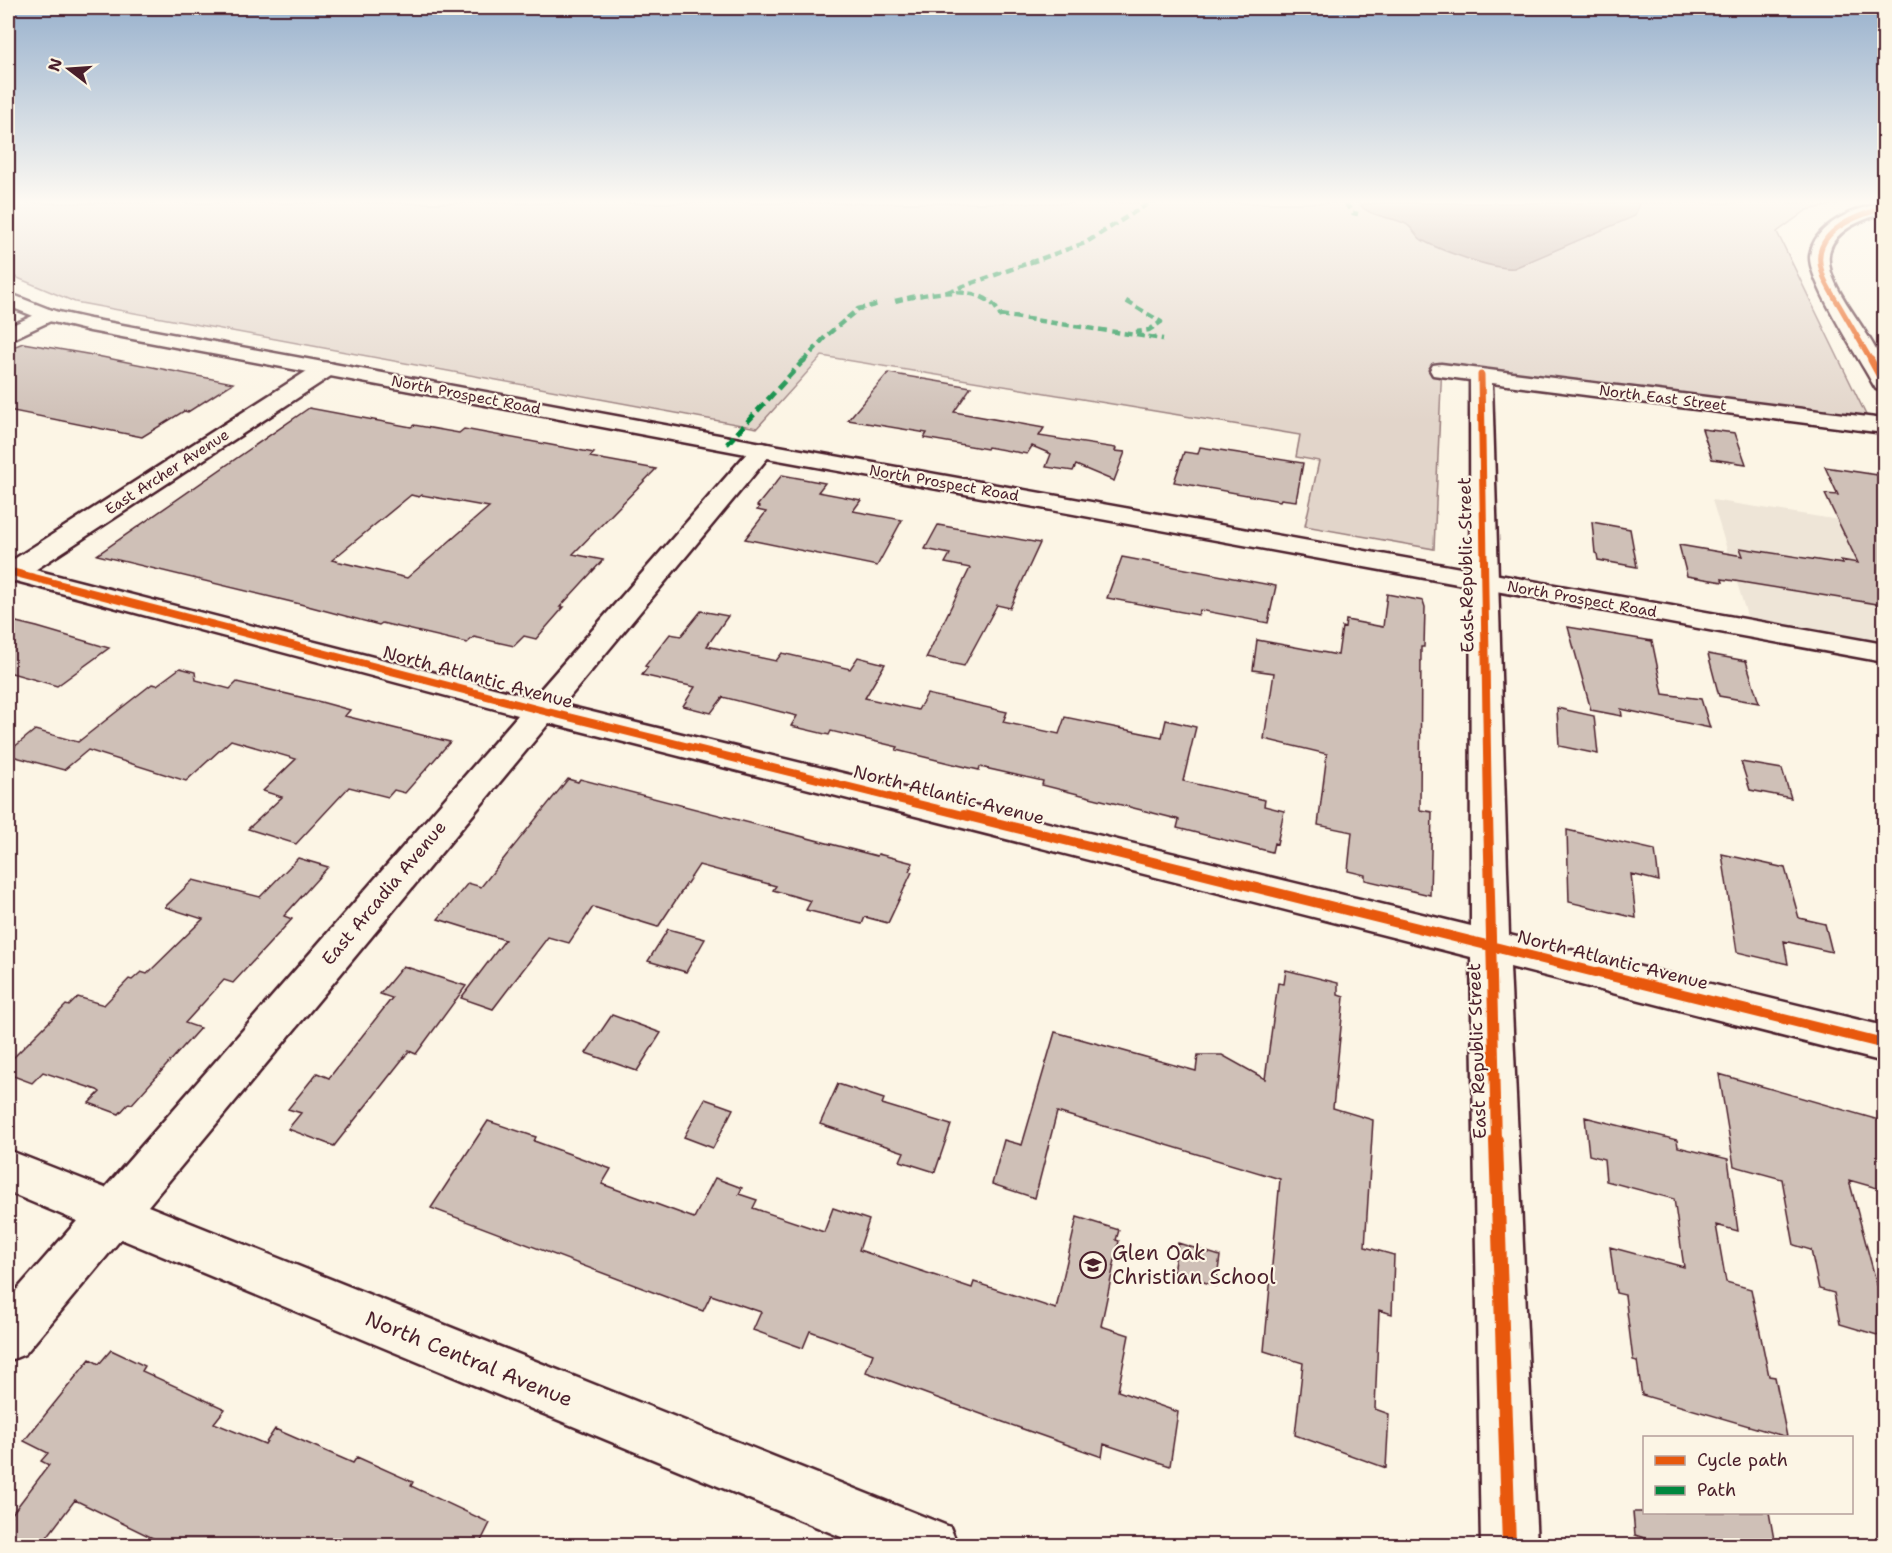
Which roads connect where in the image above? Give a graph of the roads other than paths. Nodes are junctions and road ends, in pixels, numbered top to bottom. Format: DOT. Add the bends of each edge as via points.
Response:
graph roads {
  1 [pos="1823,275"];
  2 [pos="8,299"];
  3 [pos="48,315"];
  4 [pos="8,335"];
  5 [pos="326,369"];
  6 [pos="1441,370"];
  7 [pos="1481,375"];
  8 [pos="1884,384"];
  9 [pos="1884,426"];
  10 [pos="762,450"];
  11 [pos="9,573"];
  12 [pos="1483,581"];
  13 [pos="1884,653"];
  14 [pos="540,710"];
  15 [pos="1490,947"];
  16 [pos="1884,1044"];
  17 [pos="8,1172"];
  18 [pos="111,1215"];
  19 [pos="8,1337"];
  20 [pos="931,1545"];
  21 [pos="1509,1545"];
  1 -- 8 [label="street"];
  2 -- 3 [label="street, North Prospect Road"];
  3 -- 4 [label="street"];
  3 -- 5 [label="street, North Prospect Road"];
  5 -- 10 [label="street, North Prospect Road"];
  5 -- 11 [label="street, East Archer Avenue"];
  6 -- 7 [label="street, North East Street"];
  7 -- 9 [label="street, North East Street"];
  7 -- 12 [label="street, East Republic Street"];
  10 -- 12 [label="street, North Prospect Road"];
  10 -- 14 [label="street, East Arcadia Avenue"];
  11 -- 14 [label="street, North Atlantic Avenue"];
  12 -- 13 [label="street, North Prospect Road"];
  12 -- 15 [label="street, East Republic Street"];
  14 -- 15 [label="street, North Atlantic Avenue"];
  14 -- 18 [label="street, East Arcadia Avenue"];
  15 -- 16 [label="street, North Atlantic Avenue"];
  15 -- 21 [label="street, East Republic Street"];
  17 -- 18 [label="street, North Central Avenue"];
  18 -- 19 [label="street, East Arcadia Avenue"];
  18 -- 20 [label="street, North Central Avenue"];
}
